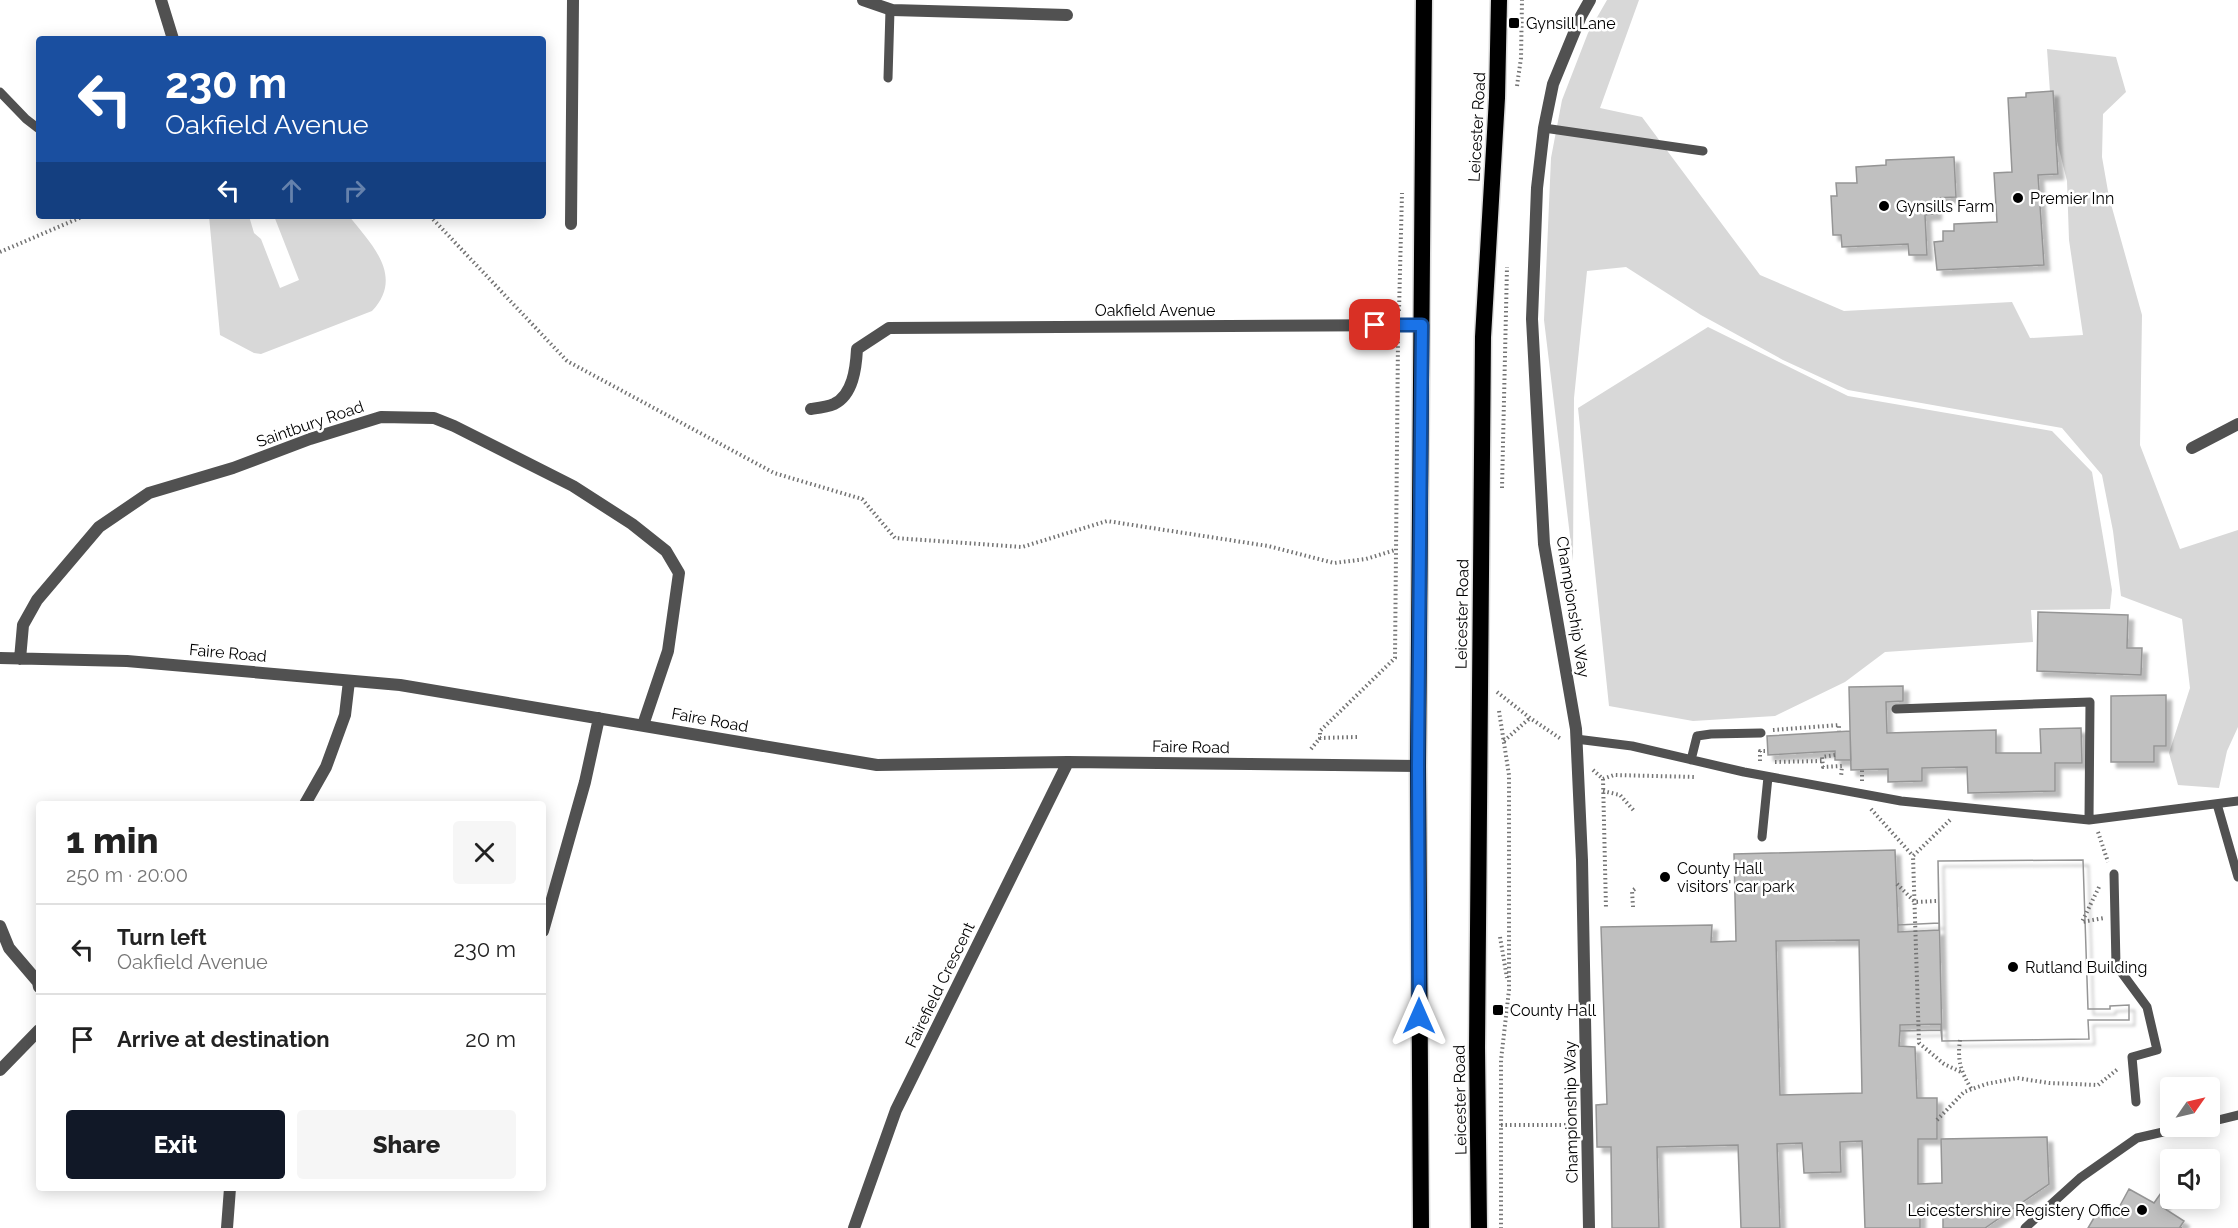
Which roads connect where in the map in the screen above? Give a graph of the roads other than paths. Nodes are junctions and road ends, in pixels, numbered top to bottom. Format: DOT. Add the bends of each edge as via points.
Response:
graph roads {
  1 [pos="161,0"];
  2 [pos="573,0"];
  3 [pos="863,0"];
  4 [pos="1424,0"];
  5 [pos="1499,0"];
  6 [pos="1590,0"];
  7 [pos="890,10"];
  8 [pos="1067,15"];
  9 [pos="171,36"];
  10 [pos="888,78"];
  11 [pos="0,92"];
  12 [pos="36,127"];
  13 [pos="1545,128"];
  14 [pos="1703,151"];
  15 [pos="570,224"];
  16 [pos="1422,325"];
  17 [pos="811,409"];
  18 [pos="2238,424"];
  19 [pos="2192,448"];
  20 [pos="0,658"];
  21 [pos="20,659"];
  22 [pos="348,681"];
  23 [pos="1896,710"];
  24 [pos="599,718"];
  25 [pos="643,725"];
  26 [pos="1761,733"];
  27 [pos="1577,748"];
  28 [pos="1691,760"];
  29 [pos="1068,762"];
  30 [pos="1418,766"];
  31 [pos="1768,777"];
  32 [pos="307,801"];
  33 [pos="2238,801"];
  34 [pos="2217,804"];
  35 [pos="2089,820"];
  36 [pos="1762,837"];
  37 [pos="2111,871"];
  38 [pos="2238,877"];
  39 [pos="546,920"];
  40 [pos="0,926"];
  41 [pos="36,980"];
  42 [pos="36,1032"];
  43 [pos="0,1070"];
  44 [pos="2136,1102"];
  45 [pos="2238,1115"];
  46 [pos="2220,1120"];
  47 [pos="2160,1133"];
  48 [pos="230,1191"];
  49 [pos="227,1228"];
  50 [pos="854,1228"];
  51 [pos="1420,1228"];
  52 [pos="1479,1228"];
  53 [pos="1589,1228"];
  54 [pos="2025,1228"];
  1 -- 9 [label="street"];
  2 -- 15 [label="street"];
  3 -- 7 [label="street"];
  4 -- 16 [label="highway"];
  5 -- 52 [label="highway, Leicester Road" via="1483,337"];
  6 -- 13 [label="street, Championship Way" via="1553,84"];
  7 -- 8 [label="street"];
  7 -- 10 [label="lane"];
  11 -- 12 [label="lane"];
  13 -- 14 [label="lane"];
  13 -- 27 [label="street, Championship Way" via="1537,188 1532,319 1544,544"];
  16 -- 17 [label="street, Oakfield Avenue" via="889,328 857,349 851,385 841,399"];
  16 -- 30 [label="highway"];
  18 -- 19 [label="street"];
  20 -- 21 [label="street, Faire Road"];
  21 -- 22 [label="street, Faire Road" via="127,661"];
  21 -- 25 [label="street, Saintbury Road" via="22,625 37,600 99,527 149,493 381,417 434,418 573,486 666,551 679,573 668,651"];
  22 -- 24 [label="street, Faire Road" via="400,685"];
  22 -- 32 [label="street" via="345,715 326,767"];
  23 -- 35 [label="lane" via="2090,702"];
  24 -- 25 [label="street, Faire Road"];
  24 -- 39 [label="street"];
  25 -- 29 [label="street, Faire Road" via="877,765"];
  26 -- 28 [label="lane" via="1697,736"];
  27 -- 28 [label="lane" via="1632,746"];
  27 -- 53 [label="street, Championship Way"];
  28 -- 31 [label="lane"];
  29 -- 30 [label="street, Faire Road"];
  29 -- 50 [label="street, Fairefield Crescent" via="896,1110"];
  30 -- 51 [label="highway"];
  31 -- 35 [label="lane" via="1901,801"];
  31 -- 36 [label="lane"];
  33 -- 34 [label="lane"];
  34 -- 35 [label="lane"];
  34 -- 38 [label="lane"];
  37 -- 44 [label="lane" via="2116,965 2147,1007 2157,1050 2132,1057"];
  40 -- 41 [label="street" via="9,948"];
  42 -- 43 [label="street"];
  45 -- 46 [label="lane"];
  47 -- 54 [label="lane" via="2137,1138 2080,1178"];
  48 -- 49 [label="street"];
}
